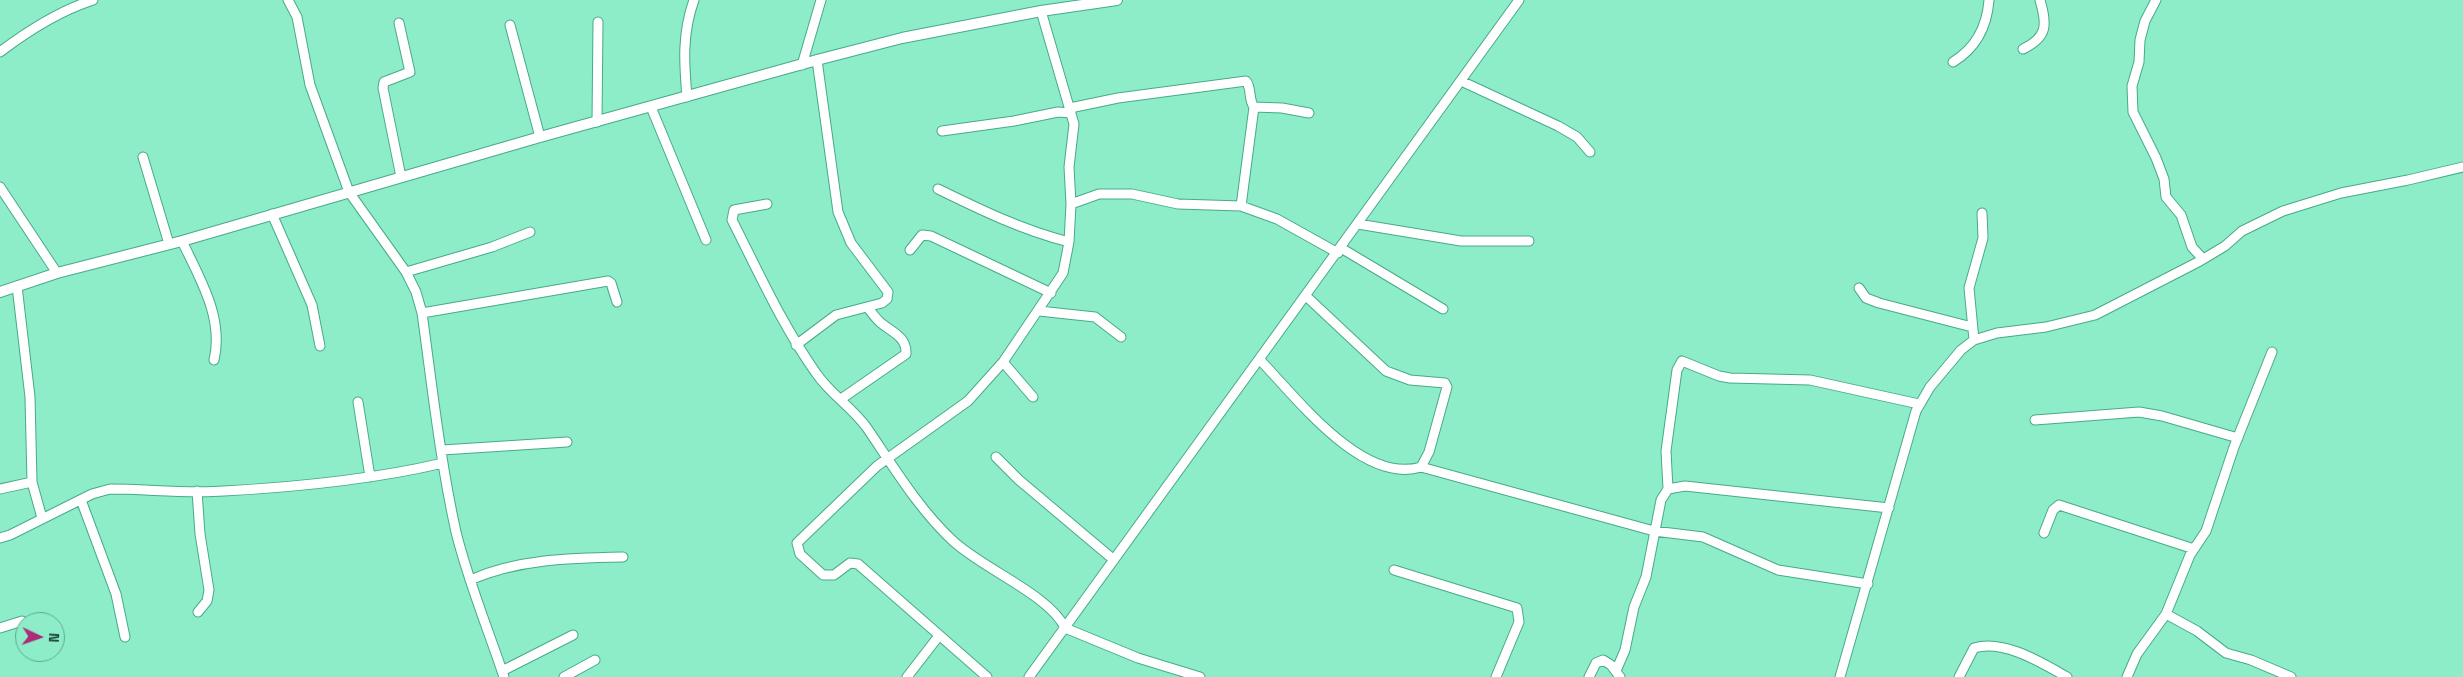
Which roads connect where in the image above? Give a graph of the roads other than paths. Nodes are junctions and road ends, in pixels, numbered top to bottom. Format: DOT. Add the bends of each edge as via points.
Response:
graph roads {
  1 [pos="93,0"];
  2 [pos="288,0"];
  3 [pos="694,0"];
  4 [pos="821,0"];
  5 [pos="1117,0"];
  6 [pos="1519,0"];
  7 [pos="1989,0"];
  8 [pos="2040,0"];
  9 [pos="2156,0"];
  10 [pos="1042,11"];
  11 [pos="598,22"];
  12 [pos="399,24"];
  13 [pos="510,25"];
  14 [pos="2023,49"];
  15 [pos="0,52"];
  16 [pos="817,60"];
  17 [pos="1953,62"];
  18 [pos="802,65"];
  19 [pos="1461,81"];
  20 [pos="687,97"];
  21 [pos="1254,107"];
  22 [pos="651,108"];
  23 [pos="1070,108"];
  24 [pos="1309,113"];
  25 [pos="597,122"];
  26 [pos="942,131"];
  27 [pos="540,137"];
  28 [pos="1590,152"];
  29 [pos="143,158"];
  30 [pos="2463,167"];
  31 [pos="401,177"];
  32 [pos="0,187"];
  33 [pos="938,189"];
  34 [pos="349,192"];
  35 [pos="767,204"];
  36 [pos="1071,204"];
  37 [pos="1241,206"];
  38 [pos="1982,213"];
  39 [pos="272,214"];
  40 [pos="1358,224"];
  41 [pos="530,232"];
  42 [pos="706,240"];
  43 [pos="182,241"];
  44 [pos="1529,241"];
  45 [pos="1069,242"];
  46 [pos="170,244"];
  47 [pos="910,250"];
  48 [pos="1340,250"];
  49 [pos="2203,259"];
  50 [pos="406,272"];
  51 [pos="57,273"];
  52 [pos="16,286"];
  53 [pos="1859,288"];
  54 [pos="0,292"];
  55 [pos="1051,294"];
  56 [pos="1306,296"];
  57 [pos="617,302"];
  58 [pos="868,308"];
  59 [pos="1443,309"];
  60 [pos="1039,311"];
  61 [pos="422,313"];
  62 [pos="1972,327"];
  63 [pos="1121,338"];
  64 [pos="1974,340"];
  65 [pos="796,345"];
  66 [pos="320,346"];
  67 [pos="2272,352"];
  68 [pos="214,360"];
  69 [pos="1260,360"];
  70 [pos="1003,362"];
  71 [pos="1033,397"];
  72 [pos="842,398"];
  73 [pos="358,402"];
  74 [pos="1920,404"];
  75 [pos="2036,420"];
  76 [pos="2238,438"];
  77 [pos="567,442"];
  78 [pos="442,450"];
  79 [pos="996,457"];
  80 [pos="887,460"];
  81 [pos="444,464"];
  82 [pos="1421,466"];
  83 [pos="370,477"];
  84 [pos="32,482"];
  85 [pos="0,489"];
  86 [pos="1668,489"];
  87 [pos="197,491"];
  88 [pos="81,500"];
  89 [pos="1889,508"];
  90 [pos="42,518"];
  91 [pos="1654,531"];
  92 [pos="2044,533"];
  93 [pos="0,538"];
  94 [pos="2194,549"];
  95 [pos="622,557"];
  96 [pos="1114,560"];
  97 [pos="1394,570"];
  98 [pos="470,580"];
  99 [pos="1868,584"];
  100 [pos="198,612"];
  101 [pos="2166,614"];
  102 [pos="15,623"];
  103 [pos="0,628"];
  104 [pos="1065,628"];
  105 [pos="574,635"];
  106 [pos="938,636"];
  107 [pos="125,637"];
  108 [pos="595,660"];
  109 [pos="503,674"];
  110 [pos="1618,674"];
  111 [pos="564,677"];
  112 [pos="907,677"];
  113 [pos="986,677"];
  114 [pos="1029,677"];
  115 [pos="1200,677"];
  116 [pos="1496,677"];
  117 [pos="1589,677"];
  118 [pos="1840,677"];
  119 [pos="1959,677"];
  120 [pos="2067,677"];
  121 [pos="2127,677"];
  122 [pos="2292,677"];
  1 -- 15 [label="street" via="78,4 38,25"];
  2 -- 34 [label="street" via="296,17 310,86"];
  3 -- 20 [label="street" via="684,38"];
  4 -- 18 [label="street"];
  5 -- 10 [label="street"];
  6 -- 19 [label="street"];
  7 -- 17 [label="street" via="1979,38 1971,49"];
  8 -- 14 [label="street" via="2044,15 2043,32 2033,44"];
  9 -- 49 [label="street" via="2140,40 2132,86 2133,112 2156,158 2164,179 2166,197 2182,215 2192,247"];
  10 -- 16 [label="street" via="902,38"];
  10 -- 23 [label="street"];
  11 -- 25 [label="street"];
  12 -- 31 [label="street" via="410,72 388,79 383,88"];
  13 -- 27 [label="street"];
  16 -- 18 [label="street"];
  16 -- 58 [label="street" via="838,212 851,243 888,292 887,299"];
  18 -- 20 [label="street"];
  19 -- 28 [label="street" via="1558,126 1577,137"];
  19 -- 40 [label="street"];
  20 -- 22 [label="street"];
  21 -- 23 [label="street" via="1248,84 1241,81 1226,86 1118,98"];
  21 -- 24 [label="street"];
  21 -- 37 [label="street"];
  22 -- 25 [label="street"];
  22 -- 42 [label="street"];
  23 -- 26 [label="street" via="1014,122"];
  23 -- 36 [label="street" via="1074,134 1069,166"];
  25 -- 27 [label="street"];
  27 -- 31 [label="street"];
  29 -- 46 [label="street"];
  30 -- 49 [label="street" via="2340,192 2283,211 2242,231"];
  31 -- 34 [label="street"];
  32 -- 51 [label="street"];
  33 -- 45 [label="street" via="1006,222"];
  34 -- 39 [label="street"];
  34 -- 50 [label="street"];
  35 -- 65 [label="street" via="734,210 732,220"];
  36 -- 37 [label="street" via="1099,194 1132,194 1178,204"];
  36 -- 45 [label="street"];
  37 -- 48 [label="street" via="1262,212"];
  38 -- 62 [label="street" via="1983,238 1969,288"];
  39 -- 43 [label="street"];
  39 -- 66 [label="street" via="312,306"];
  40 -- 44 [label="street" via="1461,241"];
  40 -- 48 [label="street"];
  41 -- 50 [label="street" via="492,248"];
  43 -- 46 [label="street"];
  43 -- 68 [label="street" via="216,320 218,345"];
  45 -- 55 [label="street" via="1063,274"];
  46 -- 51 [label="street"];
  47 -- 55 [label="street" via="922,236 930,236"];
  48 -- 56 [label="street"];
  48 -- 59 [label="street"];
  49 -- 64 [label="street" via="2095,315"];
  50 -- 61 [label="street"];
  51 -- 52 [label="street"];
  52 -- 54 [label="street"];
  52 -- 84 [label="street" via="30,397"];
  53 -- 62 [label="street" via="1866,298 1879,303"];
  55 -- 60 [label="street"];
  56 -- 69 [label="street"];
  56 -- 82 [label="street" via="1386,371 1410,380 1445,383 1429,452"];
  57 -- 61 [label="street" via="608,281"];
  58 -- 65 [label="street" via="836,315"];
  58 -- 72 [label="street" via="880,323 900,337 906,354"];
  60 -- 63 [label="street" via="1095,317"];
  60 -- 70 [label="street"];
  61 -- 78 [label="street"];
  62 -- 64 [label="street"];
  64 -- 74 [label="street" via="1961,350"];
  65 -- 72 [label="street" via="826,386"];
  67 -- 76 [label="street"];
  69 -- 82 [label="street" via="1326,428 1363,459 1396,468"];
  69 -- 96 [label="street"];
  70 -- 71 [label="street"];
  70 -- 80 [label="street" via="968,401"];
  72 -- 80 [label="street"];
  73 -- 83 [label="street"];
  74 -- 86 [label="street" via="1810,380 1730,378 1682,361 1666,451"];
  74 -- 89 [label="street"];
  75 -- 76 [label="street" via="2139,412"];
  76 -- 94 [label="street" via="2206,531"];
  77 -- 78 [label="street"];
  78 -- 81 [label="street"];
  79 -- 96 [label="street"];
  80 -- 104 [label="street" via="952,540 969,555 1048,606"];
  80 -- 106 [label="street" via="801,537 797,548 823,575 834,575 850,563 858,564"];
  81 -- 83 [label="street"];
  81 -- 98 [label="street" via="456,532"];
  82 -- 91 [label="street"];
  83 -- 87 [label="street" via="301,486"];
  84 -- 85 [label="street"];
  84 -- 90 [label="street"];
  86 -- 89 [label="street" via="1685,486"];
  86 -- 91 [label="street" via="1661,500"];
  87 -- 88 [label="street" via="110,489"];
  87 -- 100 [label="street" via="209,596"];
  88 -- 90 [label="street"];
  88 -- 107 [label="street" via="116,594"];
  89 -- 99 [label="street"];
  90 -- 93 [label="street"];
  91 -- 99 [label="street" via="1703,537 1778,570"];
  91 -- 110 [label="street" via="1646,577 1634,607"];
  92 -- 94 [label="street" via="2052,510 2060,505"];
  94 -- 101 [label="street"];
  95 -- 98 [label="street" via="534,562 502,568"];
  96 -- 104 [label="street"];
  97 -- 116 [label="street" via="1517,608 1519,622"];
  98 -- 109 [label="street"];
  99 -- 118 [label="street"];
  101 -- 121 [label="street" via="2137,654"];
  101 -- 122 [label="street" via="2226,652"];
  102 -- 103 [label="street"];
  104 -- 114 [label="street"];
  104 -- 115 [label="street" via="1130,655"];
  105 -- 109 [label="street"];
  106 -- 112 [label="street"];
  106 -- 113 [label="street"];
  108 -- 111 [label="street"];
  110 -- 117 [label="street" via="1608,662 1600,660"];
  119 -- 120 [label="street" via="1974,648 1979,647 2029,656"];
}
